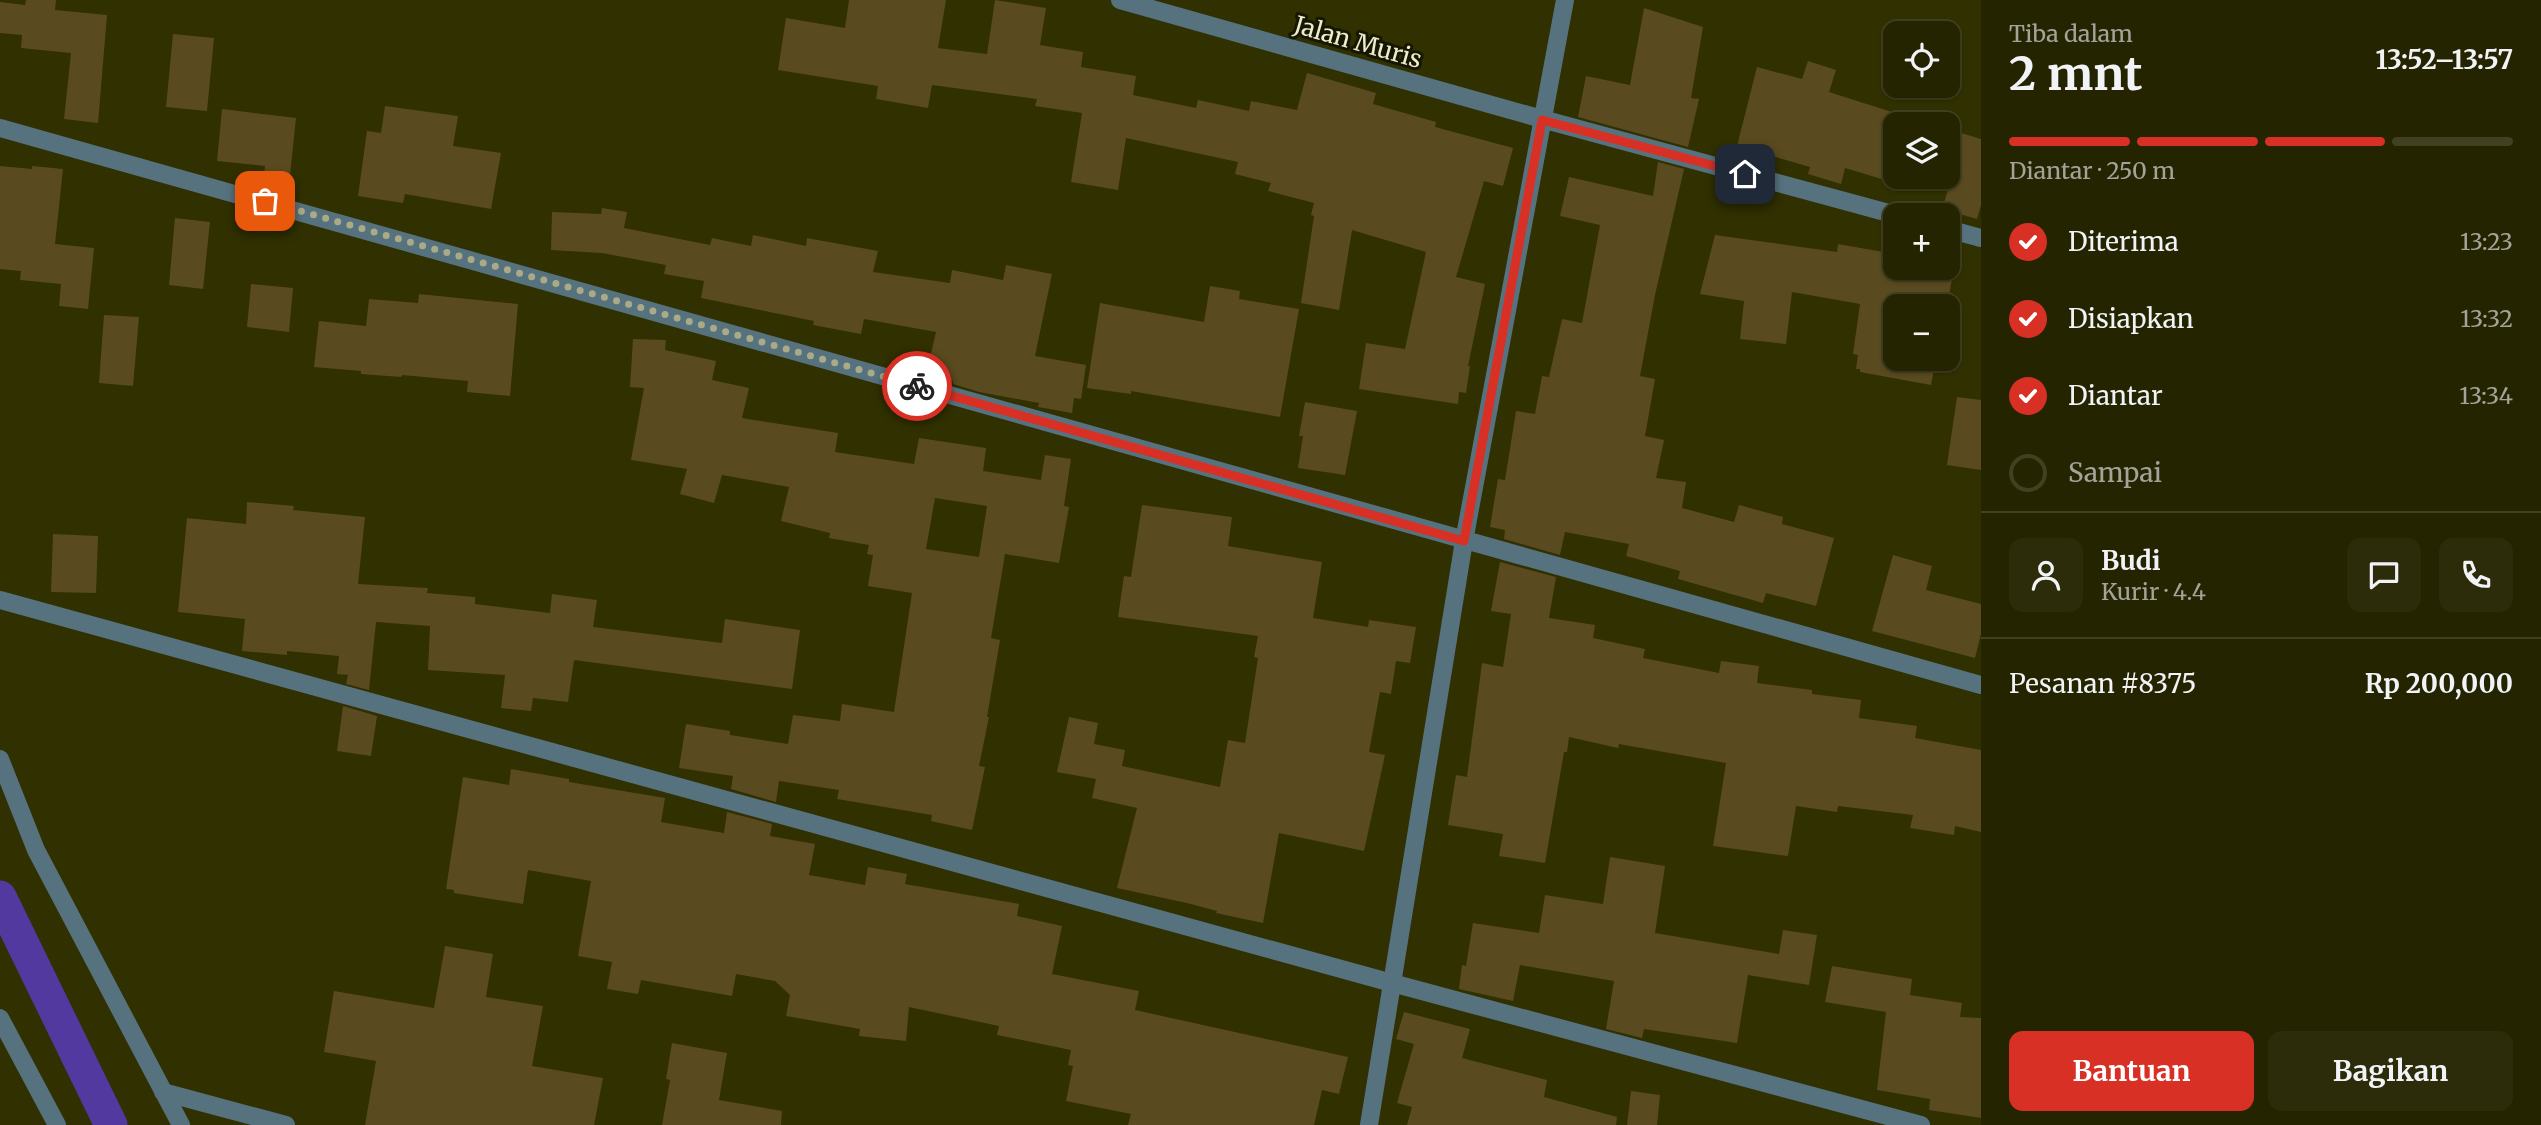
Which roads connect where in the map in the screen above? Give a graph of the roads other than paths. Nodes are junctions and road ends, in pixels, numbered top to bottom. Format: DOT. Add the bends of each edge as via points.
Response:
graph roads {
  1 [pos="1120,0"];
  2 [pos="1565,0"];
  3 [pos="1542,120"];
  4 [pos="0,128"];
  5 [pos="1883,212"];
  6 [pos="1960,232"];
  7 [pos="1981,238"];
  8 [pos="1464,541"];
  9 [pos="0,600"];
  10 [pos="1981,685"];
  11 [pos="0,759"];
  12 [pos="1392,983"];
  13 [pos="0,1018"];
  14 [pos="163,1092"];
  15 [pos="57,1125"];
  16 [pos="180,1125"];
  17 [pos="286,1125"];
  18 [pos="1368,1125"];
  19 [pos="1921,1125"];
  1 -- 3 [label="street, Jalan Muris"];
  2 -- 3 [label="street"];
  3 -- 5 [label="street, Jalan Muris"];
  3 -- 8 [label="street"];
  4 -- 8 [label="street"];
  6 -- 7 [label="street"];
  8 -- 10 [label="street"];
  8 -- 12 [label="street"];
  9 -- 12 [label="street"];
  11 -- 14 [label="street" via="36,850"];
  12 -- 18 [label="street"];
  12 -- 19 [label="street"];
  13 -- 15 [label="street"];
  14 -- 16 [label="street"];
  14 -- 17 [label="street"];
}
